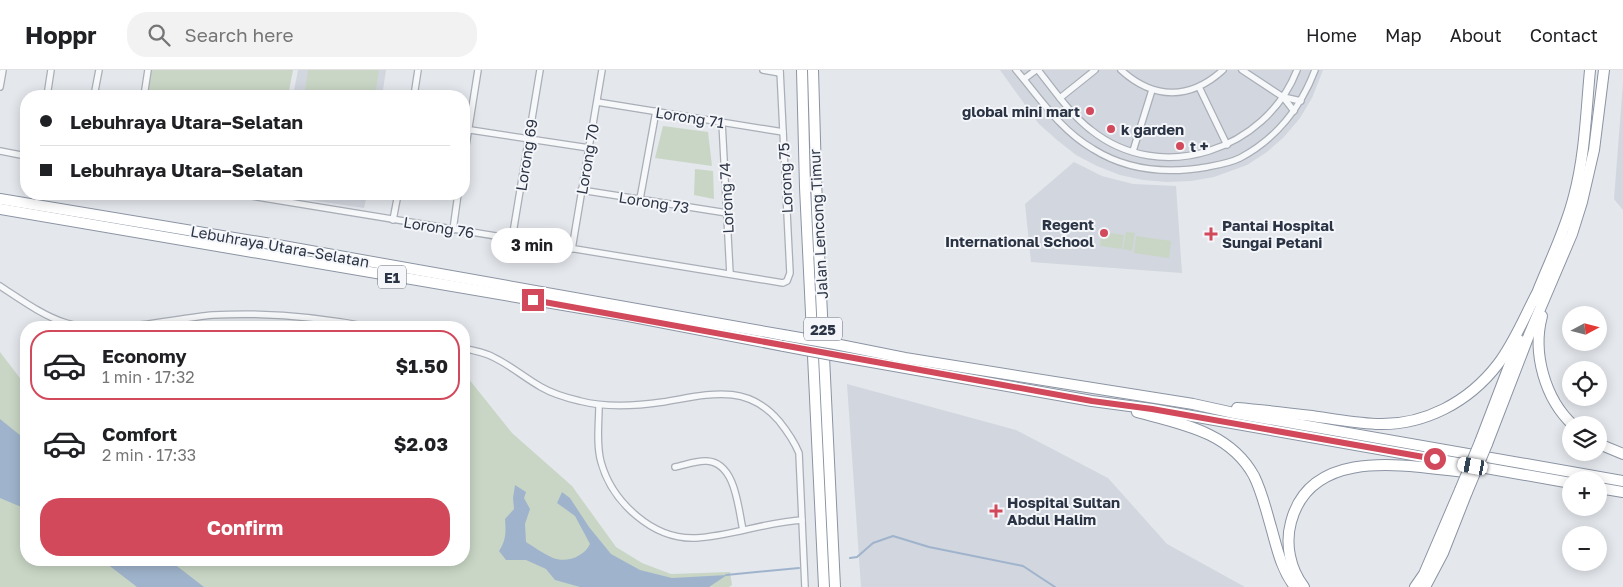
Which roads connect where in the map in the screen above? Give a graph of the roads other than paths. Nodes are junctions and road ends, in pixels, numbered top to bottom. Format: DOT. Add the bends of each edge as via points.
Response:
graph roads {
  1 [pos="3,70"];
  2 [pos="51,70"];
  3 [pos="99,70"];
  4 [pos="148,70"];
  5 [pos="418,70"];
  6 [pos="478,70"];
  7 [pos="540,70"];
  8 [pos="602,70"];
  9 [pos="763,70"];
  10 [pos="802,70"];
  11 [pos="813,70"];
  12 [pos="1016,70"];
  13 [pos="1037,70"];
  14 [pos="1095,70"];
  15 [pos="1121,70"];
  16 [pos="1223,70"];
  17 [pos="1242,70"];
  18 [pos="1297,70"];
  19 [pos="1315,70"];
  20 [pos="1590,70"];
  21 [pos="1604,70"];
  22 [pos="780,71"];
  23 [pos="1024,79"];
  24 [pos="0,87"];
  25 [pos="1199,87"];
  26 [pos="48,90"];
  27 [pos="95,90"];
  28 [pos="145,90"];
  29 [pos="415,90"];
  30 [pos="1152,90"];
  31 [pos="1284,97"];
  32 [pos="1060,98"];
  33 [pos="1301,101"];
  34 [pos="596,102"];
  35 [pos="470,109"];
  36 [pos="656,111"];
  37 [pos="1294,111"];
  38 [pos="722,122"];
  39 [pos="470,130"];
  40 [pos="783,132"];
  41 [pos="528,139"];
  42 [pos="1227,145"];
  43 [pos="589,148"];
  44 [pos="0,151"];
  45 [pos="1133,151"];
  46 [pos="20,155"];
  47 [pos="582,190"];
  48 [pos="0,198"];
  49 [pos="274,200"];
  50 [pos="397,200"];
  51 [pos="457,200"];
  52 [pos="640,200"];
  53 [pos="0,209"];
  54 [pos="727,213"];
  55 [pos="393,220"];
  56 [pos="453,230"];
  57 [pos="512,239"];
  58 [pos="572,249"];
  59 [pos="1556,273"];
  60 [pos="730,274"];
  61 [pos="787,282"];
  62 [pos="0,286"];
  63 [pos="1536,294"];
  64 [pos="58,321"];
  65 [pos="172,321"];
  66 [pos="332,321"];
  67 [pos="784,341"];
  68 [pos="470,350"];
  69 [pos="1092,401"];
  70 [pos="1193,404"];
  71 [pos="599,405"];
  72 [pos="1566,416"];
  73 [pos="1483,443"];
  74 [pos="1607,447"];
  75 [pos="1623,454"];
  76 [pos="676,467"];
  77 [pos="1548,479"];
  78 [pos="1562,481"];
  79 [pos="1623,481"];
  80 [pos="1607,489"];
  81 [pos="1463,491"];
  82 [pos="1623,492"];
  83 [pos="802,520"];
  84 [pos="744,530"];
  85 [pos="805,587"];
  86 [pos="824,587"];
  87 [pos="836,587"];
  88 [pos="1294,587"];
  89 [pos="1304,587"];
  90 [pos="1415,587"];
  91 [pos="1425,587"];
  1 -- 24 [label="street"];
  2 -- 26 [label="street"];
  3 -- 27 [label="street"];
  4 -- 28 [label="street"];
  5 -- 29 [label="street"];
  6 -- 35 [label="street"];
  7 -- 41 [label="street, Lorong 69"];
  8 -- 34 [label="street, Lorong 70"];
  9 -- 22 [label="street"];
  10 -- 86 [label="highway, Jalan Lencong Timur / 225"];
  11 -- 87 [label="highway, Jalan Lencong Timur / 225" via="817,220"];
  12 -- 23 [label="street"];
  13 -- 23 [label="street"];
  13 -- 32 [label="street"];
  14 -- 32 [label="street"];
  15 -- 30 [label="street"];
  16 -- 25 [label="street"];
  17 -- 31 [label="street"];
  18 -- 31 [label="street"];
  19 -- 33 [label="street"];
  20 -- 63 [label="highway" via="1582,158 1574,197"];
  21 -- 59 [label="highway" via="1586,190"];
  22 -- 40 [label="street, Lorong 75"];
  23 -- 37 [label="street" via="1058,121 1092,150 1130,165 1158,171 1189,170 1239,158 1272,136"];
  25 -- 30 [label="street" via="1171,93"];
  25 -- 42 [label="street"];
  30 -- 45 [label="street"];
  31 -- 33 [label="street"];
  31 -- 37 [label="street"];
  31 -- 42 [label="street" via="1260,123"];
  32 -- 45 [label="street" via="1091,131"];
  33 -- 37 [label="street"];
  34 -- 36 [label="street, Lorong 71"];
  34 -- 43 [label="street, Lorong 70"];
  36 -- 38 [label="street, Lorong 71"];
  36 -- 52 [label="street"];
  38 -- 40 [label="street, Lorong 71"];
  38 -- 54 [label="street, Lorong 74"];
  39 -- 41 [label="street"];
  40 -- 61 [label="street, Lorong 75" via="790,273"];
  41 -- 43 [label="street"];
  41 -- 57 [label="street, Lorong 69"];
  42 -- 45 [label="street" via="1194,155 1172,157"];
  43 -- 47 [label="street, Lorong 70"];
  44 -- 46 [label="street"];
  47 -- 52 [label="street, Lorong 73"];
  47 -- 58 [label="street, Lorong 70"];
  48 -- 67 [label="highway, Lebuhraya Utara–Selatan / E1" via="283,246"];
  49 -- 55 [label="street, Lorong 76"];
  50 -- 55 [label="street"];
  51 -- 56 [label="street"];
  52 -- 54 [label="street, Lorong 73"];
  53 -- 67 [label="highway, Lebuhraya Utara–Selatan / E1"];
  54 -- 60 [label="street, Lorong 74"];
  55 -- 56 [label="street, Lorong 76"];
  56 -- 57 [label="street, Lorong 76"];
  57 -- 58 [label="street, Lorong 76"];
  58 -- 60 [label="street, Lorong 76"];
  59 -- 72 [label="highway" via="1540,325 1540,352 1548,386"];
  59 -- 73 [label="highway"];
  60 -- 61 [label="street, Lorong 76"];
  62 -- 64 [label="street"];
  63 -- 70 [label="highway" via="1510,346 1489,375 1468,395 1429,416 1378,424"];
  63 -- 73 [label="highway"];
  65 -- 66 [label="street" via="267,314"];
  67 -- 69 [label="highway, Lebuhraya Utara–Selatan / E1, bridge" via="832,355"];
  67 -- 70 [label="highway, Lebuhraya Utara–Selatan / E1, bridge" via="835,344"];
  68 -- 71 [label="street" via="492,356 542,388"];
  69 -- 77 [label="highway, Lebuhraya Utara–Selatan / E1"];
  69 -- 88 [label="highway" via="1175,421 1203,431 1232,448 1254,477 1280,559"];
  70 -- 79 [label="highway, Lebuhraya Utara–Selatan / E1"];
  71 -- 83 [label="street" via="643,404 719,393 746,397 764,406 786,431 799,453"];
  71 -- 84 [label="street" via="601,461 615,493 627,507 654,527 682,538"];
  73 -- 81 [label="highway, bridge"];
  74 -- 75 [label="highway"];
  76 -- 84 [label="street" via="708,461 726,470 732,481"];
  77 -- 78 [label="highway, Lebuhraya Utara–Selatan / E1"];
  77 -- 89 [label="highway" via="1385,464 1332,474 1321,479 1305,494 1290,526 1291,560"];
  80 -- 82 [label="highway"];
  81 -- 90 [label="highway"];
  81 -- 91 [label="highway" via="1443,553"];
  83 -- 84 [label="street"];
  83 -- 85 [label="street"];
}
